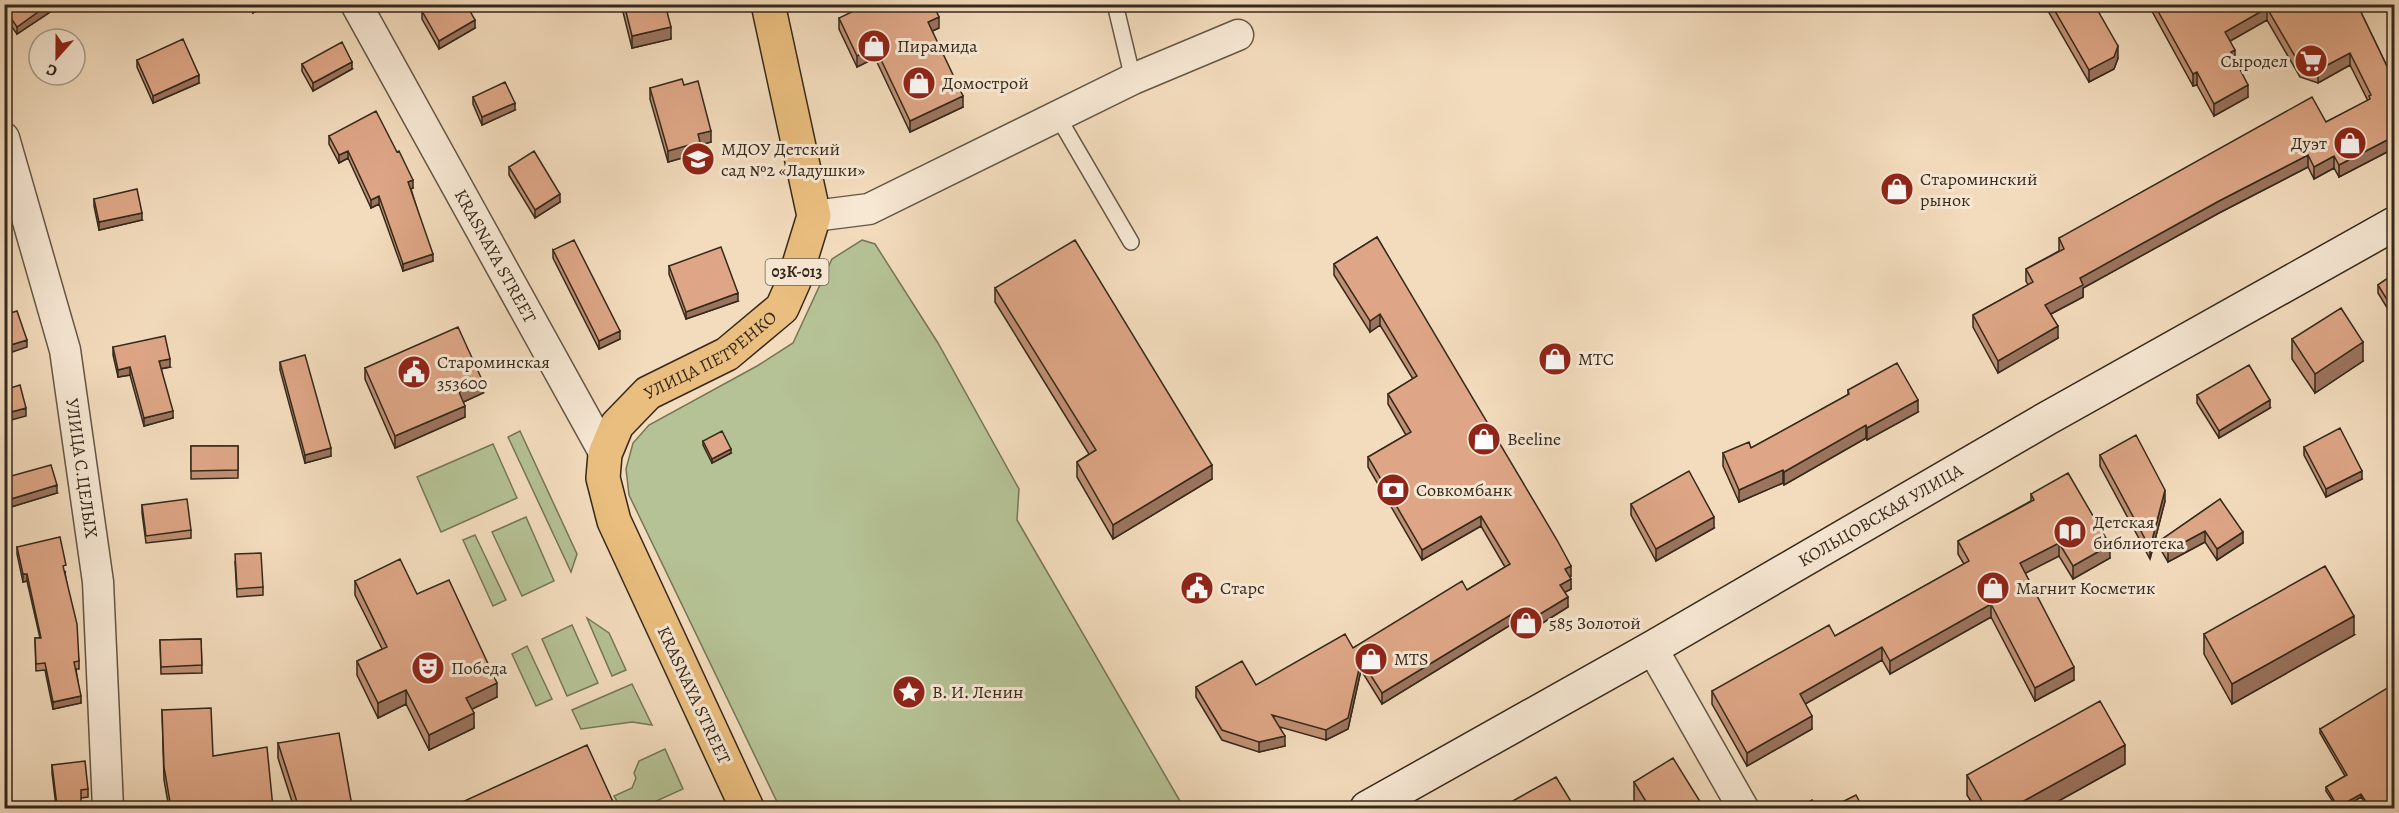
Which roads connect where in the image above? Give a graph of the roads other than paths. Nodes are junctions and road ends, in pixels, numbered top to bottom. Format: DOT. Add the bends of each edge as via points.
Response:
graph roads {
  1 [pos="356,4"];
  2 [pos="768,4"];
  3 [pos="1115,4"];
  4 [pos="1238,35"];
  5 [pos="1133,79"];
  6 [pos="1058,117"];
  7 [pos="4,138"];
  8 [pos="814,216"];
  9 [pos="2394,224"];
  10 [pos="1131,242"];
  11 [pos="605,454"];
  12 [pos="1652,648"];
  13 [pos="108,808"];
  14 [pos="747,808"];
  15 [pos="1367,808"];
  16 [pos="1743,808"];
  1 -- 11 [label="street, KRASNAYA STREET"];
  2 -- 8 [label="main road, УЛИЦА ПЕТРЕНКО / 03К-013"];
  3 -- 5 [label="lane"];
  4 -- 5 [label="street"];
  5 -- 6 [label="street"];
  6 -- 8 [label="street" via="869,209"];
  6 -- 10 [label="lane"];
  7 -- 13 [label="street, УЛИЦА С.ЦЕЛЫХ" via="65,350 98,582"];
  8 -- 11 [label="main road, УЛИЦА ПЕТРЕНКО / 03К-013" via="782,308 727,354 648,393 617,425"];
  9 -- 12 [label="main road, КОЛЬЦОВСКАЯ УЛИЦА" via="2046,419"];
  11 -- 14 [label="main road, KRASNAYA STREET / 03К-013" via="603,478 614,521"];
  12 -- 15 [label="main road, КОЛЬЦОВСКАЯ УЛИЦА"];
  12 -- 16 [label="street"];
}
